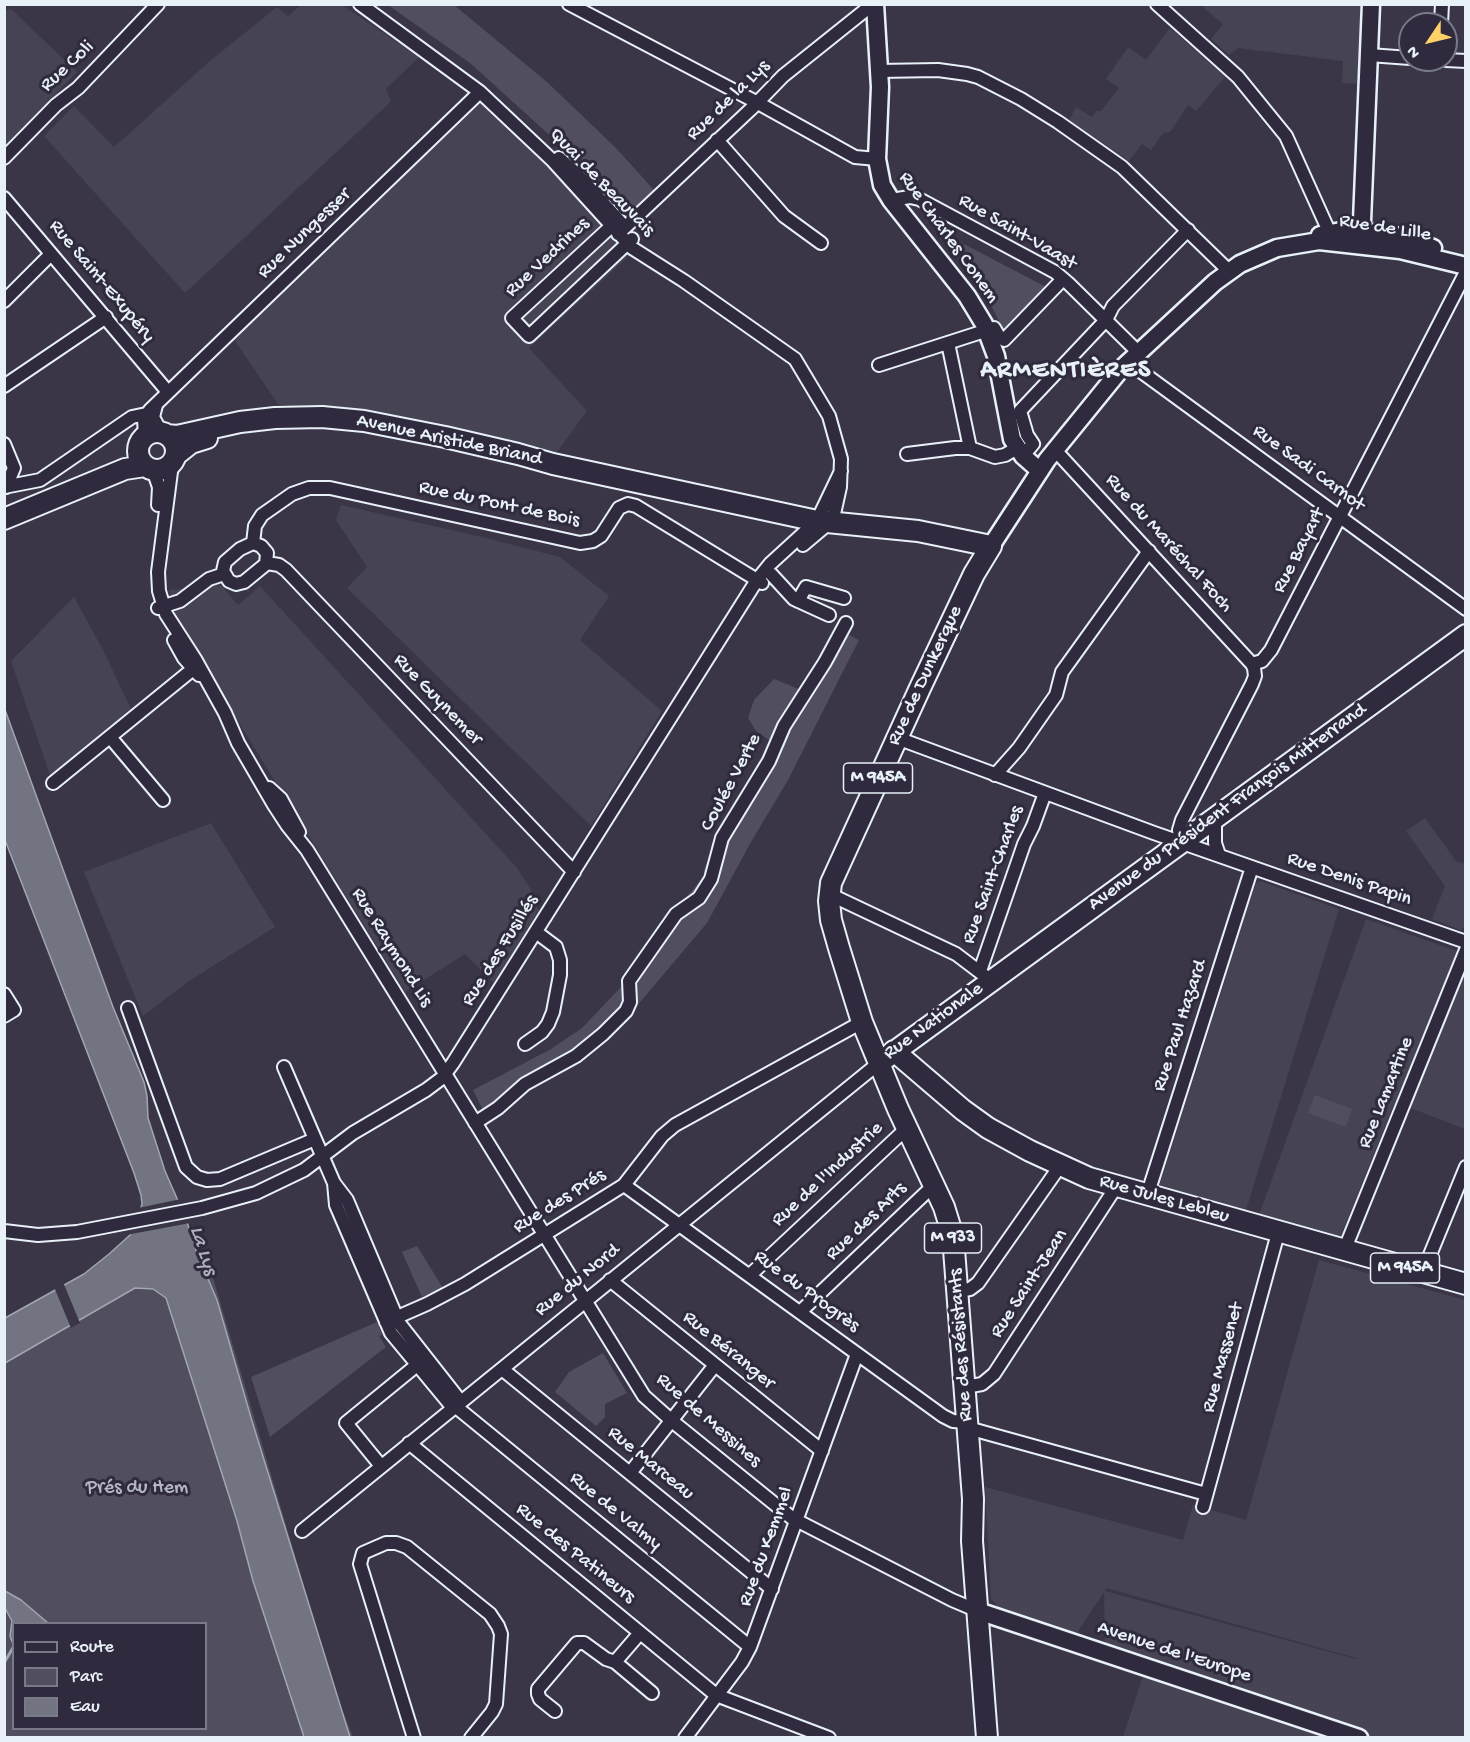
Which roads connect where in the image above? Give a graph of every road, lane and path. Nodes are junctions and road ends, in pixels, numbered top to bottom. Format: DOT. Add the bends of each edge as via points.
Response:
graph roads {
  1 [pos="158,4"];
  2 [pos="360,4"];
  3 [pos="569,4"];
  4 [pos="874,4"];
  5 [pos="1157,4"];
  6 [pos="1371,4"];
  7 [pos="1369,55"];
  8 [pos="1398,57"];
  9 [pos="879,71"];
  10 [pos="480,92"];
  11 [pos="758,103"];
  12 [pos="717,140"];
  13 [pos="4,158"];
  14 [pos="878,159"];
  15 [pos="4,198"];
  16 [pos="891,200"];
  17 [pos="1188,230"];
  18 [pos="622,231"];
  19 [pos="1332,237"];
  20 [pos="1361,239"];
  21 [pos="821,243"];
  22 [pos="51,254"];
  23 [pos="1466,265"];
  24 [pos="1229,271"];
  25 [pos="1466,272"];
  26 [pos="1063,279"];
  27 [pos="4,300"];
  28 [pos="106,317"];
  29 [pos="1106,320"];
  30 [pos="987,330"];
  31 [pos="948,343"];
  32 [pos="1133,357"];
  33 [pos="879,365"];
  34 [pos="4,386"];
  35 [pos="168,392"];
  36 [pos="152,410"];
  37 [pos="4,444"];
  38 [pos="151,448"];
  39 [pos="970,448"];
  40 [pos="1055,450"];
  41 [pos="1020,452"];
  42 [pos="907,454"];
  43 [pos="174,459"];
  44 [pos="553,464"];
  45 [pos="1040,471"];
  46 [pos="5,487"];
  47 [pos="1340,517"];
  48 [pos="4,519"];
  49 [pos="823,522"];
  50 [pos="253,543"];
  51 [pos="991,546"];
  52 [pos="1149,551"];
  53 [pos="267,562"];
  54 [pos="769,571"];
  55 [pos="224,574"];
  56 [pos="759,581"];
  57 [pos="844,598"];
  58 [pos="798,601"];
  59 [pos="160,608"];
  60 [pos="1466,609"];
  61 [pos="829,615"];
  62 [pos="846,623"];
  63 [pos="1466,635"];
  64 [pos="1252,664"];
  65 [pos="196,667"];
  66 [pos="110,737"];
  67 [pos="897,738"];
  68 [pos="995,775"];
  69 [pos="53,783"];
  70 [pos="1045,793"];
  71 [pos="163,800"];
  72 [pos="1215,818"];
  73 [pos="1181,843"];
  74 [pos="1219,855"];
  75 [pos="1252,867"];
  76 [pos="574,872"];
  77 [pos="829,894"];
  78 [pos="536,932"];
  79 [pos="1466,942"];
  80 [pos="1466,950"];
  81 [pos="985,976"];
  82 [pos="4,994"];
  83 [pos="128,1008"];
  84 [pos="4,1016"];
  85 [pos="862,1022"];
  86 [pos="525,1044"];
  87 [pos="886,1057"];
  88 [pos="284,1067"];
  89 [pos="446,1074"];
  90 [pos="475,1123"];
  91 [pos="907,1128"];
  92 [pos="315,1139"];
  93 [pos="322,1156"];
  94 [pos="1060,1166"];
  95 [pos="1466,1167"];
  96 [pos="624,1185"];
  97 [pos="934,1185"];
  98 [pos="1116,1187"];
  99 [pos="1147,1196"];
  100 [pos="679,1224"];
  101 [pos="4,1231"];
  102 [pos="1278,1233"];
  103 [pos="544,1235"];
  104 [pos="1344,1251"];
  105 [pos="1422,1272"];
  106 [pos="750,1275"];
  107 [pos="610,1280"];
  108 [pos="1466,1284"];
  109 [pos="958,1291"];
  110 [pos="585,1301"];
  111 [pos="800,1312"];
  112 [pos="391,1320"];
  113 [pos="857,1354"];
  114 [pos="417,1365"];
  115 [pos="715,1365"];
  116 [pos="502,1368"];
  117 [pos="965,1387"];
  118 [pos="456,1405"];
  119 [pos="672,1421"];
  120 [pos="968,1425"];
  121 [pos="409,1443"];
  122 [pos="822,1451"];
  123 [pos="381,1466"];
  124 [pos="630,1473"];
  125 [pos="1206,1494"];
  126 [pos="1203,1507"];
  127 [pos="798,1521"];
  128 [pos="302,1531"];
  129 [pos="772,1589"];
  130 [pos="982,1612"];
  131 [pos="640,1633"];
  132 [pos="750,1647"];
  133 [pos="615,1662"];
  134 [pos="652,1693"];
  135 [pos="716,1695"];
  136 [pos="555,1711"];
  137 [pos="414,1737"];
  138 [pos="471,1737"];
  139 [pos="685,1737"];
  140 [pos="829,1737"];
  141 [pos="987,1737"];
  142 [pos="996,1737"];
  143 [pos="1359,1737"];
  1 -- 13 [label="street, Rue Coli"];
  2 -- 10 [label="street, Quai de Beauvais"];
  3 -- 11 [label="street"];
  4 -- 9 [label="main road, Rue Charles Conem"];
  4 -- 11 [label="street, Rue de la Lys" via="790,71"];
  5 -- 19 [label="street" via="1238,77 1286,136"];
  6 -- 7 [label="main road"];
  7 -- 8 [label="street"];
  7 -- 20 [label="main road"];
  9 -- 14 [label="main road, Rue Charles Conem"];
  9 -- 17 [label="street" via="938,70 978,77 1032,105 1095,147 1129,173"];
  10 -- 18 [label="street, Quai de Beauvais"];
  10 -- 35 [label="street, Rue Nungesser"];
  11 -- 12 [label="street, Rue de la Lys"];
  11 -- 14 [label="street" via="855,157"];
  12 -- 18 [label="street, Rue de la Lys"];
  12 -- 21 [label="street" via="784,216"];
  14 -- 16 [label="main road, Rue Charles Conem" via="881,182"];
  15 -- 22 [label="street, Rue Saint-Exupéry"];
  16 -- 26 [label="street, Rue Saint-Vaast" via="919,199"];
  16 -- 30 [label="main road, Rue Charles Conem" via="967,296"];
  17 -- 24 [label="street"];
  17 -- 29 [label="street" via="1113,306"];
  18 -- 18 [label="street, Rue Vedrines" via="555,278 512,318 529,336 572,295"];
  18 -- 49 [label="street, Quai de Beauvais" via="651,259 792,356 802,368 829,416 840,451 841,471"];
  19 -- 20 [label="main road, Rue de Lille"];
  19 -- 24 [label="main road, Rue de Lille" via="1255,256"];
  20 -- 23 [label="main road, Rue de Lille"];
  22 -- 27 [label="street"];
  22 -- 28 [label="street, Rue Saint-Exupéry"];
  24 -- 32 [label="main road, Rue de Lille"];
  25 -- 47 [label="street, Rue Bayart"];
  26 -- 29 [label="street, Rue Saint-Vaast"];
  26 -- 30 [label="street" via="1004,340 994,328"];
  28 -- 34 [label="street"];
  28 -- 35 [label="street, Rue Saint-Exupéry"];
  29 -- 32 [label="street, Rue Saint-Vaast"];
  29 -- 41 [label="street" via="1020,411 1033,444"];
  30 -- 31 [label="street"];
  30 -- 41 [label="main road, Rue Charles Conem" via="1011,435"];
  31 -- 33 [label="street"];
  31 -- 39 [label="street"];
  32 -- 40 [label="main road, Rue de Dunkerque"];
  32 -- 47 [label="street, Rue Sadi Carnot"];
  35 -- 36 [label="street, Rue Nungesser"];
  36 -- 38 [label="street" via="144,419"];
  36 -- 46 [label="street, Rue Nungesser" via="132,417 40,480"];
  37 -- 46 [label="street" via="14,468"];
  38 -- 43 [label="main road" via="175,444"];
  38 -- 43 [label="main road, Avenue Aristide Briand" via="162,470"];
  38 -- 44 [label="main road, Avenue Aristide Briand" via="177,436 233,423 275,418 342,418 386,424"];
  38 -- 48 [label="main road"];
  38 -- 59 [label="street, Rue Raymond Lis" via="160,490 151,585"];
  39 -- 41 [label="street" via="995,457"];
  39 -- 42 [label="street"];
  40 -- 45 [label="main road, Rue de Dunkerque"];
  40 -- 52 [label="street, Rue du Maréchal Foch"];
  41 -- 45 [label="main road"];
  43 -- 44 [label="main road, Avenue Aristide Briand" via="195,441 229,433 320,425 376,431 503,458"];
  43 -- 59 [label="street, Rue Raymond Lis" via="158,572"];
  44 -- 49 [label="main road, Avenue Aristide Briand"];
  45 -- 51 [label="main road, Rue de Dunkerque / M 945A"];
  47 -- 60 [label="street, Rue Sadi Carnot"];
  47 -- 64 [label="street, Rue Bayart" via="1272,650 1262,661"];
  49 -- 51 [label="main road, Avenue Aristide Briand" via="918,531"];
  49 -- 54 [label="street, Rue des Fusillés"];
  50 -- 53 [label="street" via="266,551"];
  50 -- 55 [label="street" via="227,560"];
  50 -- 56 [label="street, Rue du Pont de Bois" via="255,526 262,515 309,488 330,488 580,543 601,536 619,508 628,504"];
  51 -- 67 [label="main road, Rue de Dunkerque / M 945A"];
  52 -- 64 [label="street, Rue du Maréchal Foch"];
  52 -- 68 [label="street" via="1062,672 1056,695"];
  53 -- 55 [label="street" via="242,583 231,583"];
  53 -- 76 [label="street, Rue Guynemer" via="286,570"];
  54 -- 56 [label="street, Rue des Fusillés"];
  54 -- 58 [label="street"];
  55 -- 59 [label="street" via="209,579 180,601"];
  56 -- 76 [label="street, Rue des Fusillés"];
  57 -- 58 [label="street" via="801,586"];
  58 -- 61 [label="street"];
  59 -- 65 [label="street, Rue Raymond Lis"];
  62 -- 90 [label="street, Coulée Verte" via="722,838 711,879 699,898 676,914 629,981 630,1002 626,1011 576,1056 525,1084"];
  63 -- 72 [label="main road, Avenue du Président François Mitterrand"];
  64 -- 73 [label="street" via="1252,684 1182,820"];
  65 -- 66 [label="street"];
  65 -- 89 [label="street, Rue Raymond Lis" via="287,825 303,843"];
  66 -- 69 [label="street"];
  66 -- 71 [label="street"];
  67 -- 68 [label="street, Rue Denis Papin"];
  67 -- 77 [label="main road, Rue de Dunkerque / M 945A"];
  68 -- 70 [label="street, Rue Denis Papin"];
  70 -- 73 [label="street, Rue Denis Papin"];
  70 -- 81 [label="street, Rue Saint-Charles" via="1024,844"];
  72 -- 73 [label="main road, Avenue du Président François Mitterrand"];
  72 -- 74 [label="street"];
  73 -- 74 [label="street, Rue Denis Papin"];
  73 -- 81 [label="main road, Avenue du Président François Mitterrand"];
  74 -- 75 [label="street, Rue Denis Papin"];
  75 -- 79 [label="street, Rue Denis Papin"];
  75 -- 99 [label="street, Rue Paul Hazard"];
  76 -- 78 [label="street, Rue des Fusillés"];
  77 -- 81 [label="street" via="941,947"];
  77 -- 85 [label="main road, Rue de Dunkerque / M 945A" via="831,920"];
  78 -- 86 [label="street" via="556,947 560,975 548,1024"];
  78 -- 89 [label="street, Rue des Fusillés"];
  80 -- 104 [label="street, Rue Lamartine"];
  81 -- 87 [label="main road, Rue Nationale"];
  82 -- 84 [label="street" via="14,1010"];
  83 -- 92 [label="street" via="186,1167 197,1177 220,1179"];
  85 -- 87 [label="main road, Rue de Dunkerque / M 945A"];
  85 -- 96 [label="street, Rue des Prés" via="669,1129"];
  87 -- 91 [label="main road, Rue des Résistants / M 933"];
  87 -- 94 [label="main road, Rue Jules Lebleu / M 945A" via="980,1122"];
  87 -- 100 [label="street, Rue du Nord"];
  88 -- 92 [label="street"];
  89 -- 90 [label="street, Rue de Messines"];
  89 -- 93 [label="street, Rue des Fusillés"];
  90 -- 103 [label="street, Rue de Messines"];
  91 -- 97 [label="main road, Rue des Résistants / M 933"];
  91 -- 106 [label="street, Rue de l'Industrie"];
  92 -- 93 [label="street"];
  93 -- 101 [label="street, Rue des Fusillés" via="266,1190 202,1208 50,1235"];
  93 -- 112 [label="street" via="334,1183 336,1205"];
  94 -- 98 [label="main road, Rue Jules Lebleu / M 945A"];
  94 -- 109 [label="street" via="978,1283"];
  95 -- 105 [label="street"];
  96 -- 100 [label="street, Rue du Progrès"];
  96 -- 103 [label="street, Rue des Prés"];
  97 -- 109 [label="main road, Rue des Résistants / M 933" via="952,1230"];
  97 -- 111 [label="street, Rue des Arts"];
  98 -- 99 [label="main road, Rue Jules Lebleu / M 945A"];
  98 -- 117 [label="street, Rue Saint-Jean" via="994,1374 985,1383"];
  99 -- 102 [label="main road, Rue Jules Lebleu / M 945A"];
  100 -- 106 [label="street, Rue du Progrès"];
  100 -- 107 [label="street, Rue du Nord"];
  102 -- 104 [label="main road, Rue Jules Lebleu / M 945A"];
  102 -- 125 [label="street, Rue Massenet"];
  103 -- 110 [label="street, Rue de Messines"];
  103 -- 112 [label="street, Rue des Prés" via="465,1284"];
  104 -- 105 [label="main road, Rue Jules Lebleu / M 945A"];
  105 -- 108 [label="main road, Rue Jules Lebleu / M 945A"];
  106 -- 111 [label="street, Rue du Progrès"];
  107 -- 110 [label="street, Rue du Nord"];
  107 -- 115 [label="street, Rue Béranger"];
  109 -- 117 [label="main road, Rue des Résistants / M 933"];
  110 -- 116 [label="street, Rue du Nord"];
  110 -- 119 [label="street, Rue de Messines" via="644,1396"];
  111 -- 113 [label="street, Rue du Progrès"];
  112 -- 114 [label="street" via="391,1333"];
  112 -- 118 [label="street" via="406,1334"];
  113 -- 120 [label="street, Rue du Progrès" via="947,1419"];
  113 -- 122 [label="street, Rue du Kemmel"];
  114 -- 118 [label="street"];
  114 -- 123 [label="street" via="346,1424"];
  115 -- 119 [label="street"];
  115 -- 122 [label="street, Rue Béranger"];
  116 -- 118 [label="street, Rue du Nord"];
  116 -- 124 [label="street, Rue Marceau"];
  117 -- 120 [label="main road, Rue des Résistants / M 933"];
  118 -- 121 [label="street, Rue du Nord"];
  118 -- 132 [label="street, Rue de Valmy"];
  119 -- 124 [label="street"];
  119 -- 127 [label="street, Rue de Messines"];
  120 -- 125 [label="street"];
  120 -- 130 [label="main road, Rue des Résistants / M 933" via="974,1499 972,1541"];
  121 -- 123 [label="street, Rue du Nord"];
  121 -- 131 [label="street, Rue des Patineurs"];
  122 -- 127 [label="street, Rue du Kemmel"];
  123 -- 128 [label="street, Rue du Nord"];
  124 -- 129 [label="street, Rue Marceau"];
  125 -- 126 [label="street, Rue Massenet"];
  127 -- 129 [label="street, Rue du Kemmel"];
  127 -- 130 [label="street, Rue de Messines"];
  129 -- 132 [label="street, Rue du Kemmel"];
  130 -- 141 [label="main road, Rue des Résistants / M 933"];
  130 -- 142 [label="main road, Rue des Résistants"];
  130 -- 143 [label="main road, Avenue de l'Europe"];
  131 -- 133 [label="street"];
  131 -- 135 [label="street, Rue des Patineurs"];
  132 -- 135 [label="street, Rue du Kemmel"];
  133 -- 134 [label="street"];
  133 -- 136 [label="street" via="584,1642 577,1643 538,1689 540,1699"];
  135 -- 139 [label="street, Rue du Kemmel"];
  135 -- 140 [label="street, Rue des Patineurs"];
  137 -- 138 [label="street" via="360,1564 363,1553 386,1544 412,1550 490,1614 498,1626 501,1634 496,1704"];
}
